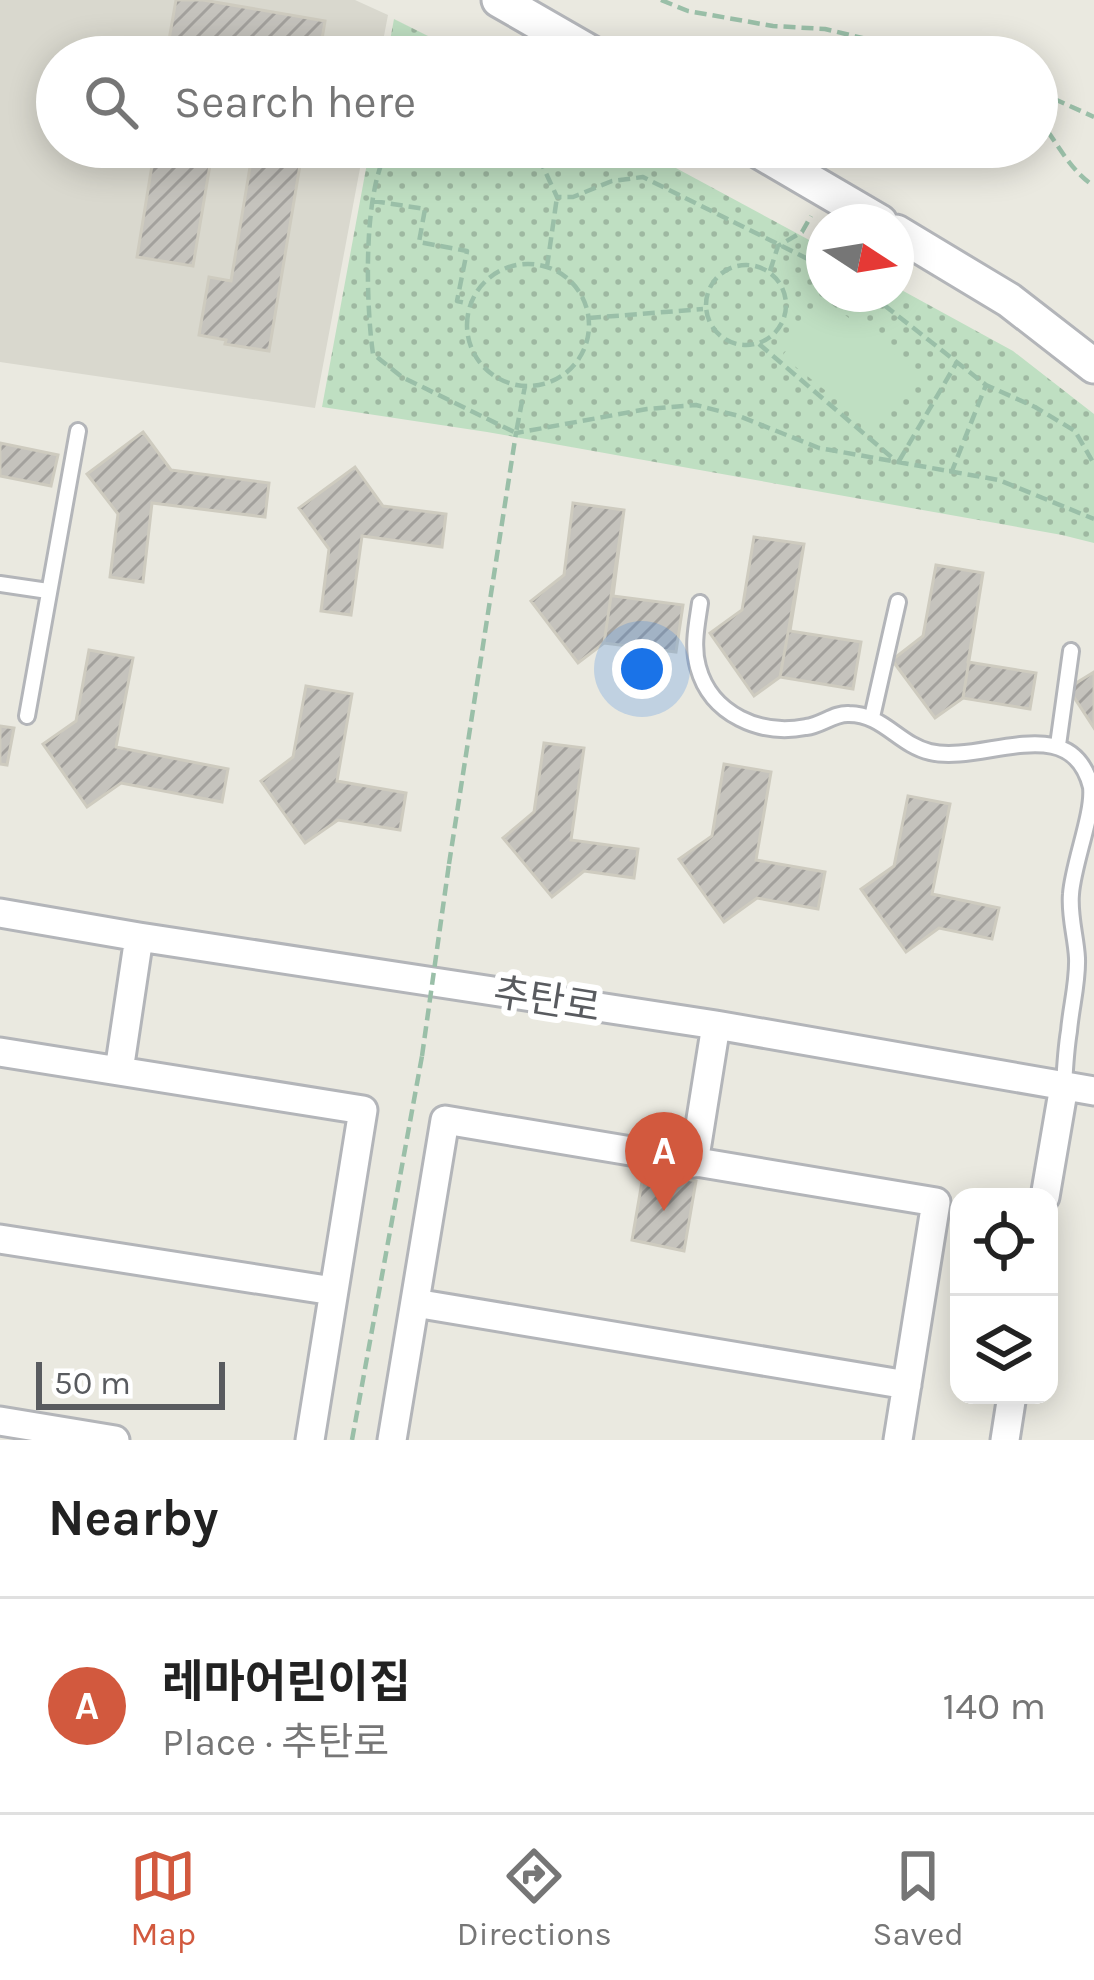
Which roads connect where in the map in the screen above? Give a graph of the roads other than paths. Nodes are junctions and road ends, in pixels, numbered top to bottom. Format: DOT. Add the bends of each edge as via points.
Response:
graph roads {
  1 [pos="499,0"];
  2 [pos="562,36"];
  3 [pos="788,168"];
  4 [pos="849,204"];
  5 [pos="914,243"];
  6 [pos="1094,366"];
  7 [pos="78,430"];
  8 [pos="0,584"];
  9 [pos="48,591"];
  10 [pos="898,602"];
  11 [pos="700,603"];
  12 [pos="1071,652"];
  13 [pos="27,716"];
  14 [pos="872,717"];
  15 [pos="1058,745"];
  16 [pos="1092,786"];
  17 [pos="0,913"];
  18 [pos="140,937"];
  19 [pos="716,1025"];
  20 [pos="0,1052"];
  21 [pos="119,1071"];
  22 [pos="1064,1086"];
  23 [pos="1094,1091"];
  24 [pos="694,1163"];
  25 [pos="1047,1188"];
  26 [pos="0,1239"];
  27 [pos="333,1292"];
  28 [pos="416,1303"];
  29 [pos="907,1385"];
  30 [pos="1011,1404"];
  31 [pos="0,1421"];
  32 [pos="115,1440"];
  33 [pos="310,1440"];
  34 [pos="392,1440"];
  35 [pos="898,1440"];
  36 [pos="1005,1440"];
  1 -- 2 [label="street"];
  3 -- 4 [label="street"];
  5 -- 6 [label="street" via="1009,300"];
  7 -- 9 [label="lane"];
  8 -- 9 [label="lane"];
  9 -- 13 [label="lane"];
  10 -- 14 [label="lane"];
  11 -- 14 [label="lane" via="698,668 708,689 746,724 780,730 838,714"];
  12 -- 15 [label="lane"];
  14 -- 15 [label="lane" via="931,753"];
  15 -- 16 [label="lane"];
  16 -- 22 [label="lane" via="1070,897 1077,958"];
  17 -- 18 [label="street, 추탄로"];
  18 -- 19 [label="street, 추탄로"];
  18 -- 21 [label="street"];
  19 -- 22 [label="street, 추탄로"];
  19 -- 24 [label="street"];
  20 -- 21 [label="street"];
  21 -- 27 [label="street" via="364,1110"];
  22 -- 23 [label="street, 추탄로"];
  22 -- 25 [label="street"];
  24 -- 28 [label="street" via="445,1120"];
  24 -- 29 [label="street" via="935,1202"];
  26 -- 27 [label="street"];
  27 -- 33 [label="street"];
  28 -- 29 [label="street"];
  28 -- 34 [label="street"];
  29 -- 35 [label="street"];
  30 -- 36 [label="street"];
  31 -- 32 [label="street"];
}
